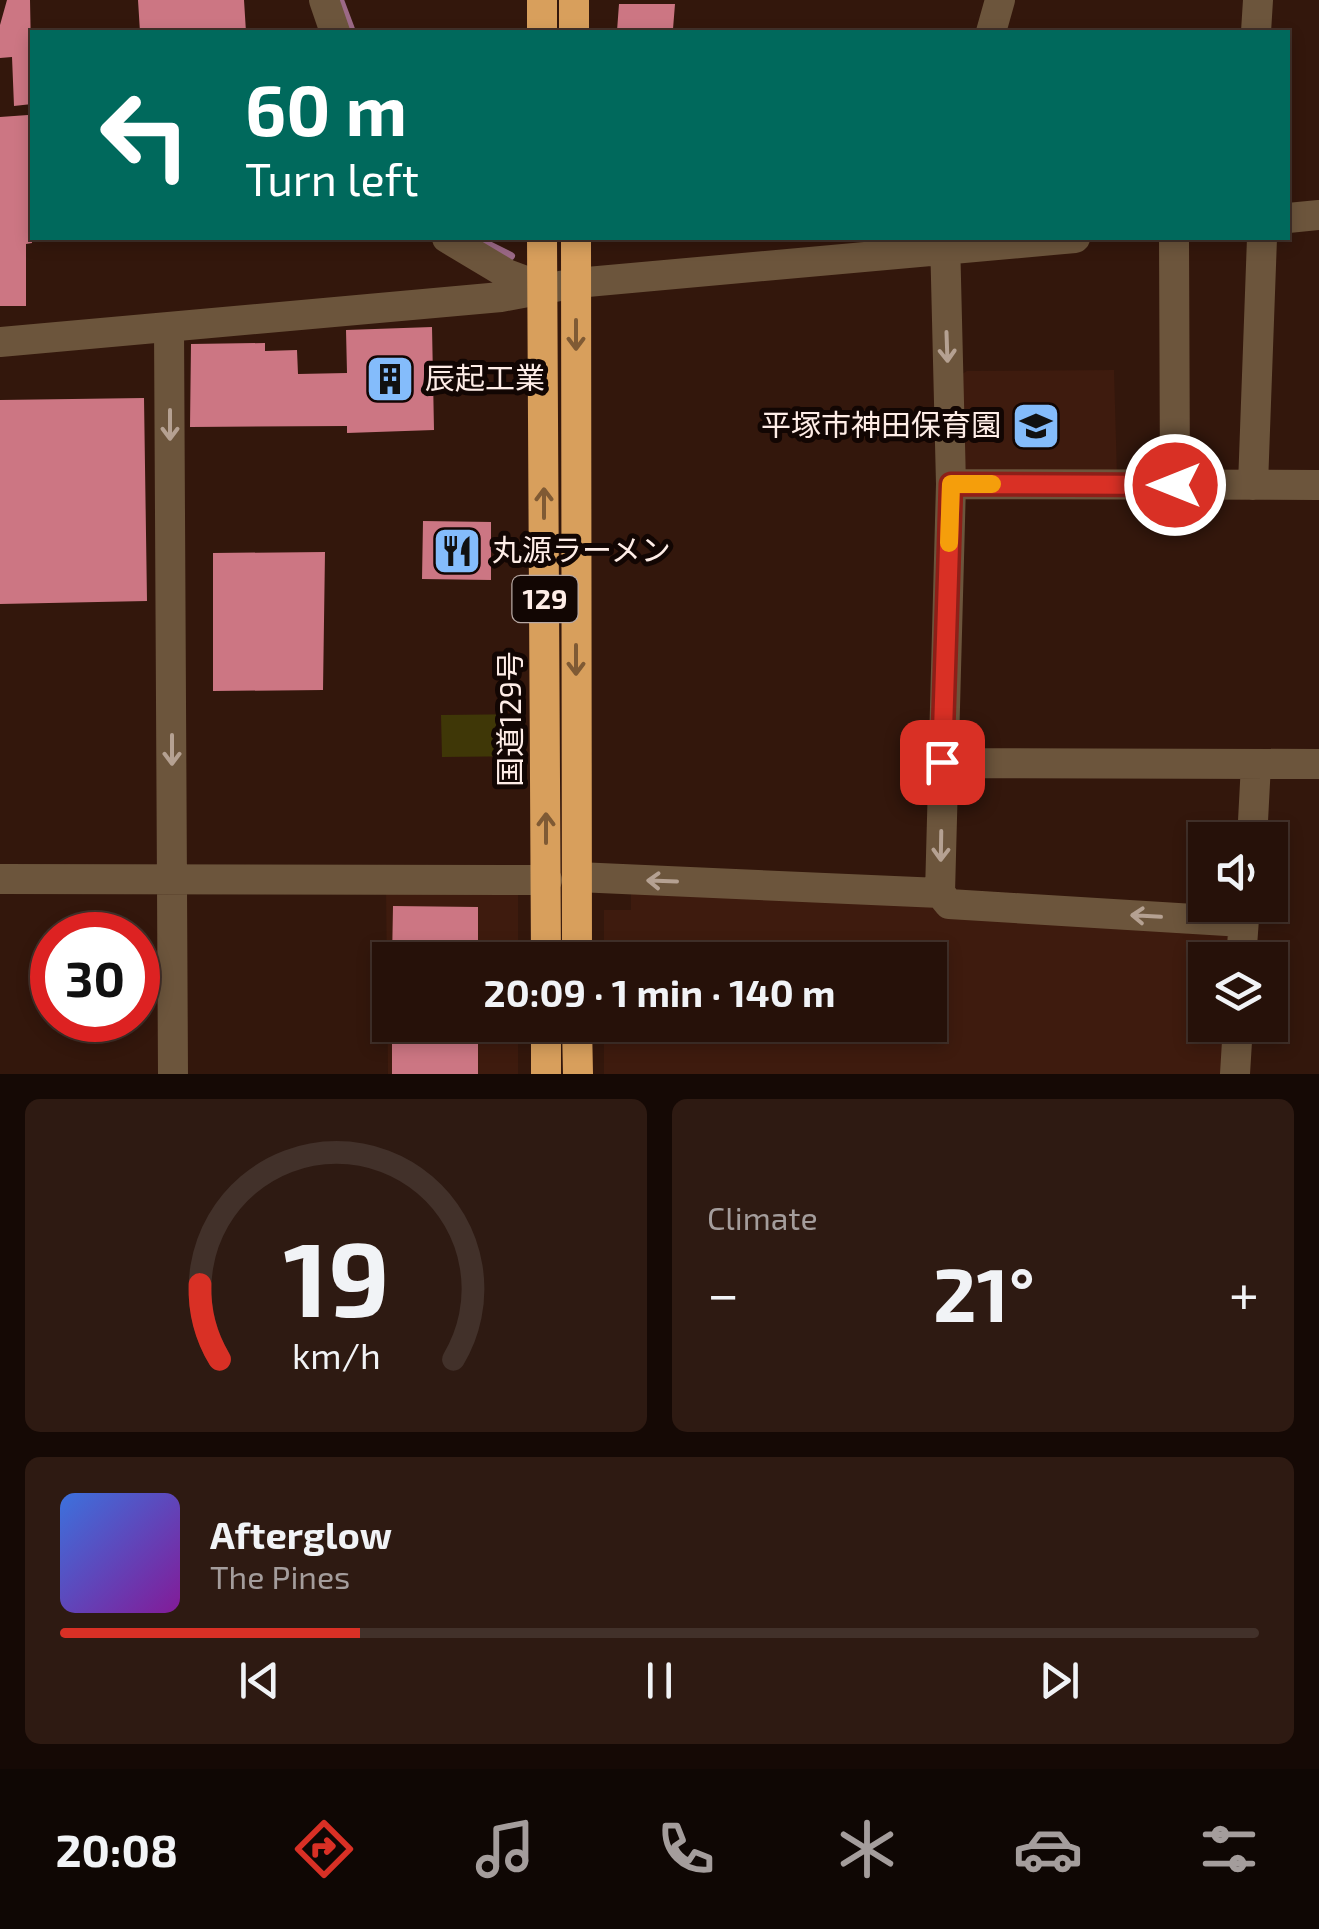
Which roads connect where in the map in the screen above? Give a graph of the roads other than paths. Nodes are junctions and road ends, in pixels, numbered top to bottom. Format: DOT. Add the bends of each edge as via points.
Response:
graph roads {
  1 [pos="324,0"];
  2 [pos="542,0"];
  3 [pos="574,0"];
  4 [pos="1000,0"];
  5 [pos="1258,0"];
  6 [pos="335,30"];
  7 [pos="542,30"];
  8 [pos="574,30"];
  9 [pos="991,30"];
  10 [pos="1256,30"];
  11 [pos="1319,216"];
  12 [pos="1290,218"];
  13 [pos="450,240"];
  14 [pos="542,240"];
  15 [pos="576,240"];
  16 [pos="1023,240"];
  17 [pos="1174,240"];
  18 [pos="1262,240"];
  19 [pos="944,243"];
  20 [pos="576,283"];
  21 [pos="542,287"];
  22 [pos="169,327"];
  23 [pos="0,342"];
  24 [pos="951,484"];
  25 [pos="1175,485"];
  26 [pos="1253,485"];
  27 [pos="1319,485"];
  28 [pos="942,762"];
  29 [pos="1256,764"];
  30 [pos="1319,764"];
  31 [pos="1253,822"];
  32 [pos="0,878"];
  33 [pos="172,878"];
  34 [pos="562,879"];
  35 [pos="940,893"];
  36 [pos="1188,912"];
  37 [pos="550,942"];
  38 [pos="574,942"];
  39 [pos="546,1042"];
  40 [pos="577,1042"];
  41 [pos="1237,1042"];
  42 [pos="173,1074"];
  43 [pos="546,1074"];
  44 [pos="578,1074"];
  45 [pos="1235,1074"];
  1 -- 6 [label="street"];
  2 -- 7 [label="highway"];
  3 -- 8 [label="highway"];
  4 -- 9 [label="street"];
  5 -- 10 [label="street"];
  11 -- 12 [label="street"];
  13 -- 21 [label="street"];
  14 -- 21 [label="highway, 国道129号 / 129"];
  15 -- 20 [label="highway, 国道129号 / 129"];
  16 -- 19 [label="street"];
  17 -- 25 [label="street"];
  18 -- 26 [label="street"];
  19 -- 20 [label="street"];
  19 -- 24 [label="street, one-way"];
  20 -- 21 [label="street"];
  20 -- 34 [label="highway, 国道129号 / 129, one-way"];
  21 -- 22 [label="street" via="501,298"];
  34 -- 21 [label="highway, 国道129号 / 129, one-way"];
  22 -- 23 [label="street"];
  22 -- 33 [label="street, one-way"];
  24 -- 25 [label="street"];
  24 -- 28 [label="street"];
  25 -- 26 [label="street"];
  26 -- 27 [label="street"];
  28 -- 29 [label="street"];
  28 -- 35 [label="street, one-way"];
  29 -- 30 [label="street"];
  29 -- 31 [label="street"];
  32 -- 33 [label="street"];
  33 -- 34 [label="street"];
  33 -- 42 [label="street"];
  35 -- 34 [label="street, one-way"];
  34 -- 37 [label="highway, 国道129号 / 129"];
  34 -- 38 [label="highway, 国道129号 / 129"];
  36 -- 35 [label="street, one-way" via="950,904"];
  39 -- 43 [label="highway"];
  40 -- 44 [label="highway"];
  41 -- 45 [label="street"];
}
